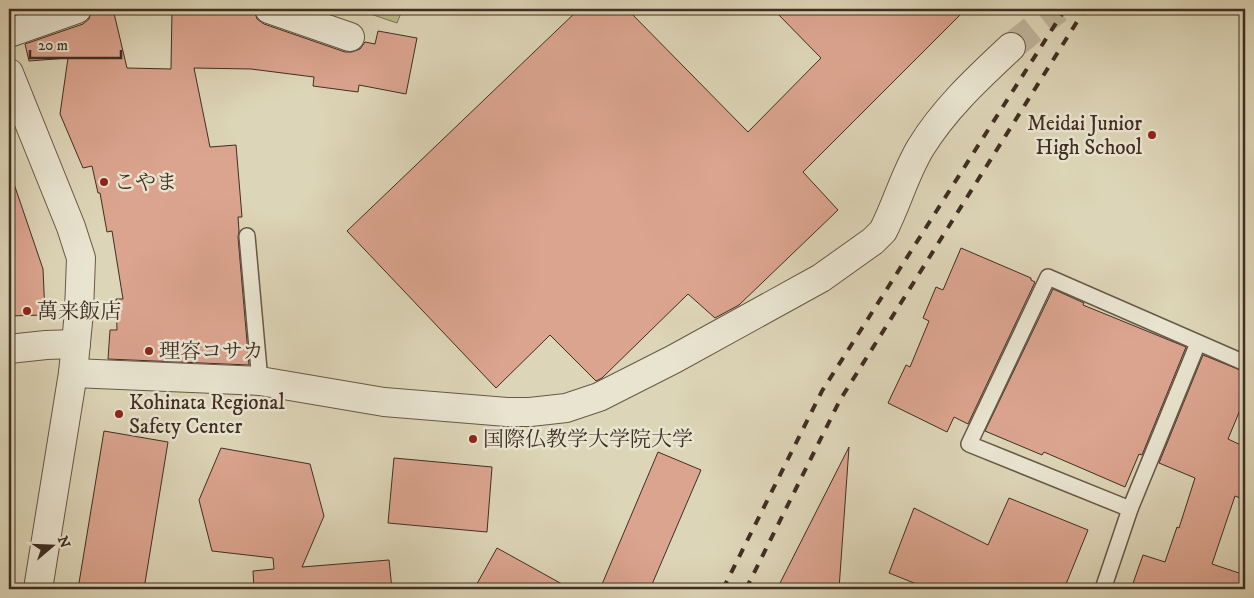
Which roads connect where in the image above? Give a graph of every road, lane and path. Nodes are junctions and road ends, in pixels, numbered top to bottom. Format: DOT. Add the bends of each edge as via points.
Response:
graph roads {
  1 [pos="77,9"];
  2 [pos="269,9"];
  3 [pos="9,33"];
  4 [pos="350,37"];
  5 [pos="1011,47"];
  6 [pos="12,89"];
  7 [pos="247,236"];
  8 [pos="1198,343"];
  9 [pos="76,344"];
  10 [pos="9,349"];
  11 [pos="1245,363"];
  12 [pos="72,373"];
  13 [pos="260,381"];
  14 [pos="1130,509"];
  15 [pos="38,589"];
  16 [pos="1103,589"];
  1 -- 3 [label="street"];
  2 -- 4 [label="street"];
  5 -- 13 [label="street" via="962,93 939,120 920,148 883,231 873,241 821,278 674,359 599,396 566,408 506,412 384,402"];
  6 -- 9 [label="street" via="81,258"];
  7 -- 13 [label="lane"];
  8 -- 11 [label="lane"];
  8 -- 14 [label="lane"];
  8 -- 14 [label="lane" via="1048,277 969,444"];
  9 -- 10 [label="street"];
  9 -- 12 [label="street"];
  12 -- 13 [label="street"];
  12 -- 15 [label="street"];
  14 -- 16 [label="lane"];
}
